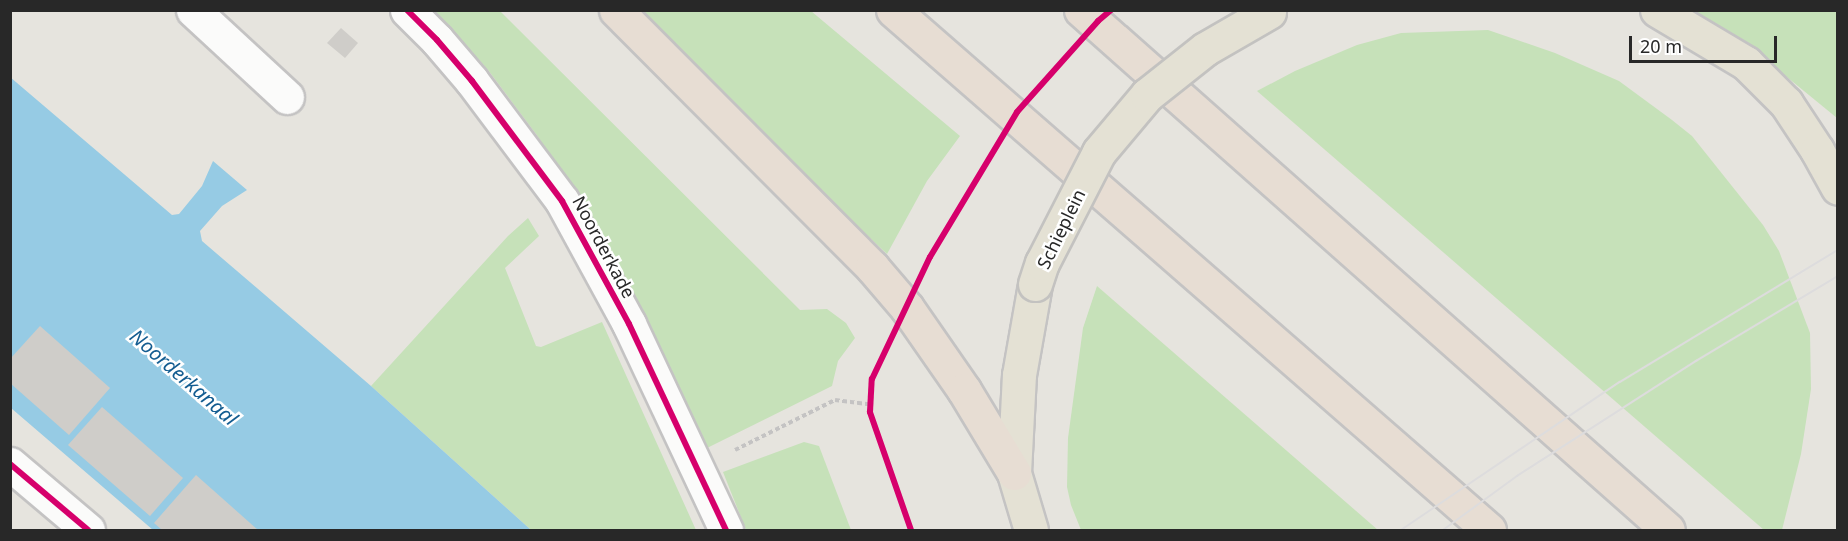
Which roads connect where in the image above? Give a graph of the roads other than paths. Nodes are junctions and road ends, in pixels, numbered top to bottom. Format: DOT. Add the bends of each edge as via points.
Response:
graph roads {
  1 [pos="193,10"];
  2 [pos="406,10"];
  3 [pos="616,10"];
  4 [pos="893,10"];
  5 [pos="1081,10"];
  6 [pos="1657,10"];
  7 [pos="1271,11"];
  8 [pos="287,97"];
  9 [pos="1838,188"];
  10 [pos="10,464"];
  11 [pos="1014,473"];
  12 [pos="1029,529"];
  13 [pos="88,531"];
  14 [pos="726,531"];
  15 [pos="1489,531"];
  16 [pos="1668,531"];
  1 -- 8 [label="street"];
  2 -- 14 [label="street, Noorderkade" via="479,88 562,201 628,324"];
  3 -- 11 [label="highway" via="873,267 964,390"];
  4 -- 15 [label="highway"];
  5 -- 16 [label="highway"];
  6 -- 9 [label="main road" via="1746,63 1786,103"];
  7 -- 11 [label="main road, Schieplein, bridge" via="1205,49 1147,95 1099,152 1035,284 1019,375"];
  10 -- 13 [label="street"];
  11 -- 12 [label="main road, Schieplein"];
}
